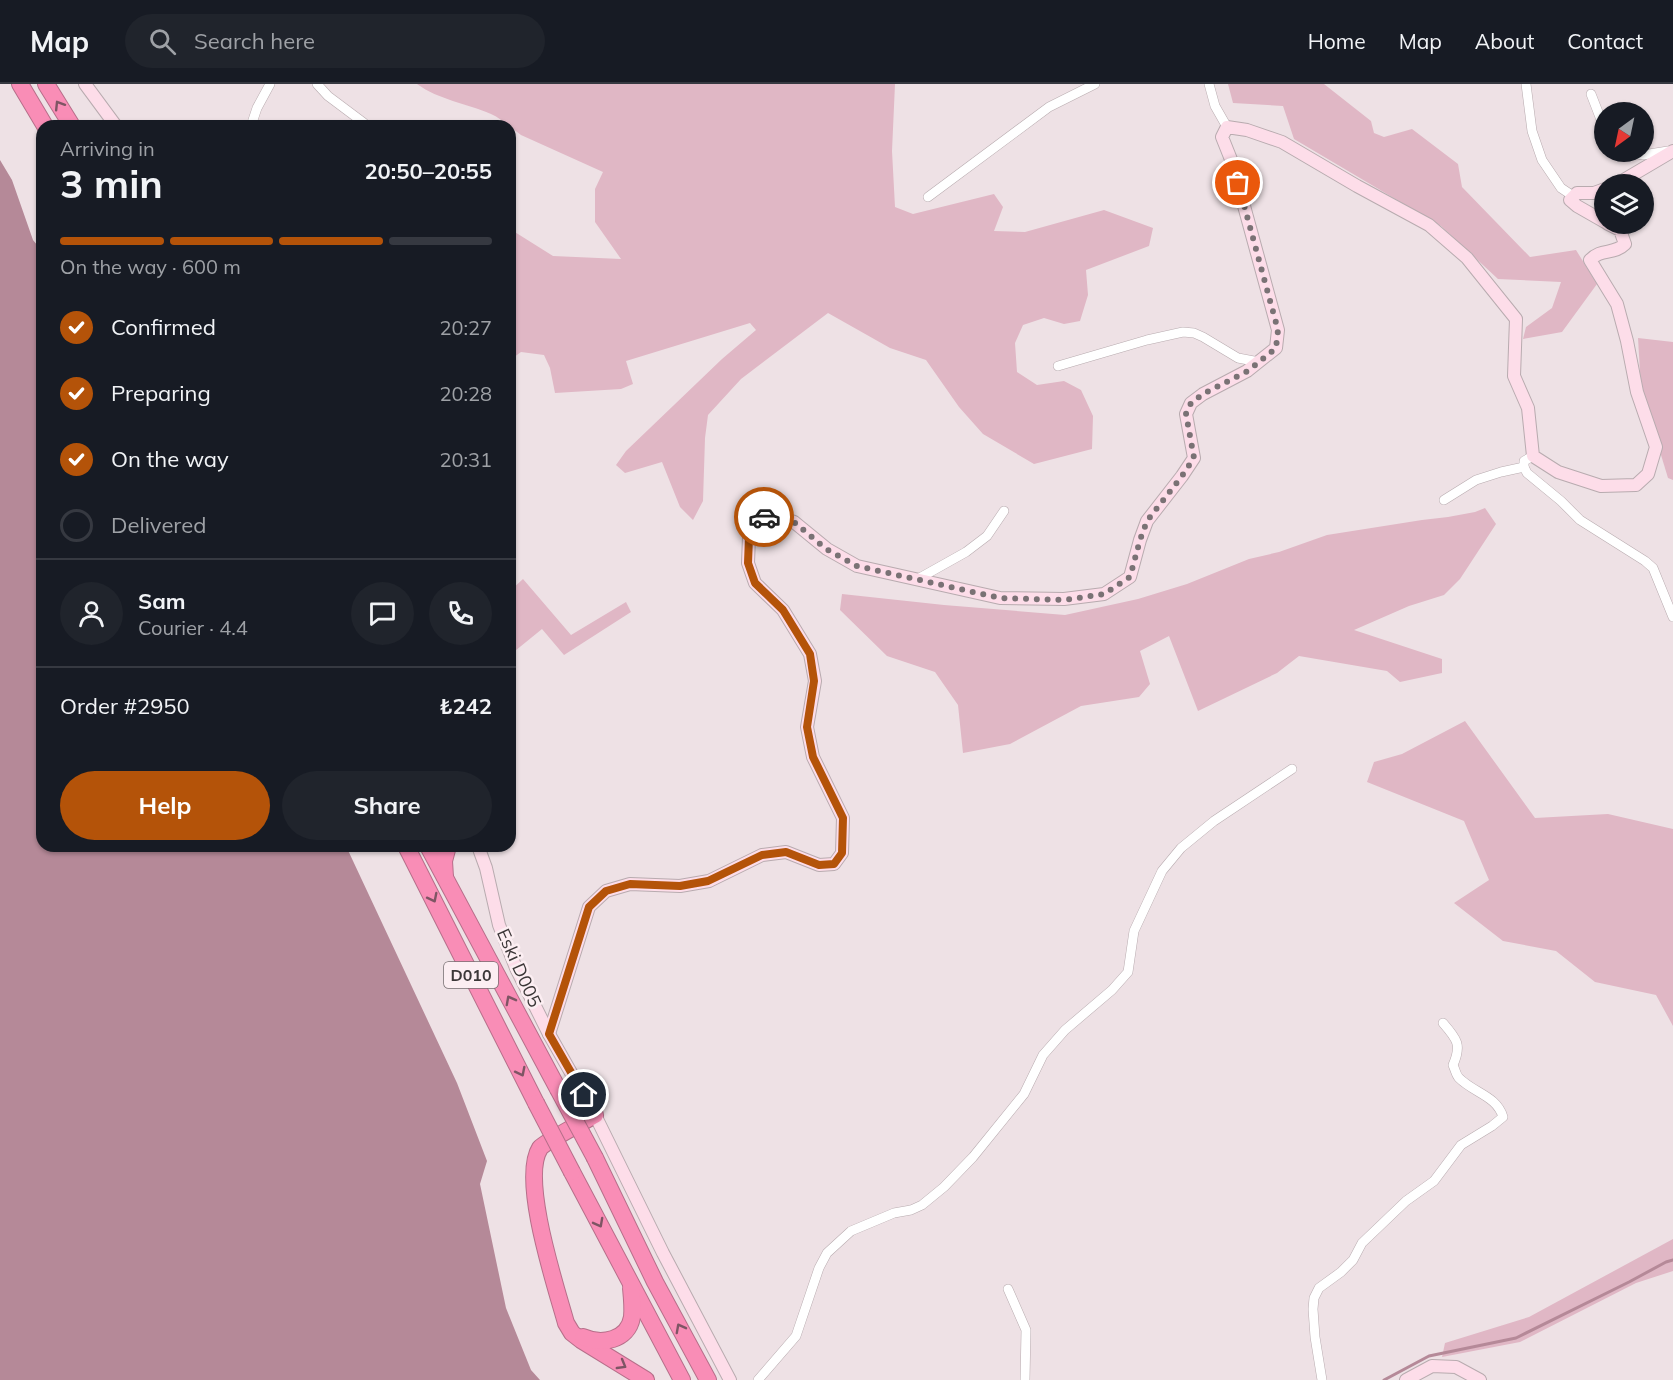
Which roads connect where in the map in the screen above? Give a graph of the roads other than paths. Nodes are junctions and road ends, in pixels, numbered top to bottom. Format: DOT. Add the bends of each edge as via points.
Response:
graph roads {
  1 [pos="20,84"];
  2 [pos="46,84"];
  3 [pos="85,84"];
  4 [pos="270,84"];
  5 [pos="316,84"];
  6 [pos="1095,84"];
  7 [pos="1209,84"];
  8 [pos="1526,84"];
  9 [pos="1591,94"];
  10 [pos="1594,102"];
  11 [pos="41,120"];
  12 [pos="68,120"];
  13 [pos="112,120"];
  14 [pos="253,120"];
  15 [pos="360,120"];
  16 [pos="1227,127"];
  17 [pos="1673,151"];
  18 [pos="1654,154"];
  19 [pos="1634,174"];
  20 [pos="1594,193"];
  21 [pos="1573,196"];
  22 [pos="928,197"];
  23 [pos="1594,216"];
  24 [pos="1621,234"];
  25 [pos="1259,362"];
  26 [pos="1058,366"];
  27 [pos="1533,456"];
  28 [pos="1524,467"];
  29 [pos="1444,500"];
  30 [pos="1004,511"];
  31 [pos="916,580"];
  32 [pos="1673,617"];
  33 [pos="1292,769"];
  34 [pos="409,852"];
  35 [pos="431,852"];
  36 [pos="446,852"];
  37 [pos="480,852"];
  38 [pos="446,881"];
  39 [pos="1443,1023"];
  40 [pos="549,1034"];
  41 [pos="595,1115"];
  42 [pos="630,1279"];
  43 [pos="1008,1289"];
  44 [pos="566,1323"];
  45 [pos="646,1380"];
  46 [pos="682,1380"];
  47 [pos="708,1380"];
  48 [pos="730,1380"];
  49 [pos="758,1380"];
  50 [pos="1025,1380"];
  51 [pos="1322,1380"];
  52 [pos="1406,1380"];
  53 [pos="1480,1380"];
  1 -- 11 [label="highway"];
  12 -- 2 [label="highway, one-way"];
  3 -- 13 [label="street"];
  4 -- 14 [label="street"];
  5 -- 15 [label="street"];
  6 -- 22 [label="street" via="1048,107"];
  7 -- 16 [label="street"];
  8 -- 21 [label="street" via="1532,131 1542,160 1561,188"];
  9 -- 10 [label="street"];
  16 -- 25 [label="street" via="1222,137 1278,330 1276,348"];
  16 -- 27 [label="street" via="1282,142 1429,225 1467,258 1516,319 1514,376 1528,408"];
  17 -- 18 [label="street"];
  17 -- 19 [label="street"];
  20 -- 21 [label="street"];
  21 -- 23 [label="street" via="1570,200"];
  24 -- 27 [label="street" via="1625,244 1619,250 1596,253 1590,260 1617,304 1637,392 1656,447 1648,474 1636,485 1602,486 1558,472"];
  25 -- 26 [label="street" via="1238,358 1203,337 1183,332"];
  25 -- 31 [label="street" via="1191,403 1186,414 1194,458 1147,521 1130,577 1104,594 1064,600 1000,598"];
  27 -- 28 [label="street" via="1524,461"];
  28 -- 29 [label="street" via="1476,480"];
  28 -- 32 [label="street" via="1580,520 1653,568"];
  30 -- 31 [label="street" via="980,542"];
  31 -- 40 [label="street" via="857,566 826,549 794,522 764,517 749,537 748,563 755,583 783,610 810,654 814,681 807,727 813,757 843,818 842,853 834,864 819,865 786,852 762,855 708,881 680,886 630,884 606,891 589,907"];
  33 -- 49 [label="street" via="1214,821 1181,848 1162,871 1134,931 1128,972 1043,1055 1024,1094 973,1157 922,1205 850,1231 827,1253 796,1336"];
  34 -- 42 [label="highway, D010, one-way, bridge"];
  35 -- 38 [label="highway, D010"];
  36 -- 38 [label="highway"];
  37 -- 40 [label="street, Eski D005" via="507,948"];
  47 -- 38 [label="highway, D010, one-way, bridge" via="595,1158"];
  39 -- 51 [label="street" via="1459,1046 1453,1065 1458,1077 1495,1102 1503,1117 1461,1144 1434,1181 1398,1209 1362,1244 1347,1266 1319,1288 1313,1309"];
  40 -- 41 [label="street, Eski D005"];
  41 -- 44 [label="highway" via="541,1147 534,1163 541,1229"];
  41 -- 48 [label="street, Eski D005"];
  42 -- 44 [label="highway" via="632,1319 620,1336 608,1341 584,1338"];
  42 -- 46 [label="highway, D010"];
  43 -- 50 [label="street" via="1026,1330"];
  44 -- 45 [label="highway, one-way" via="581,1340"];
  52 -- 53 [label="street" via="1432,1366 1456,1366"];
}
